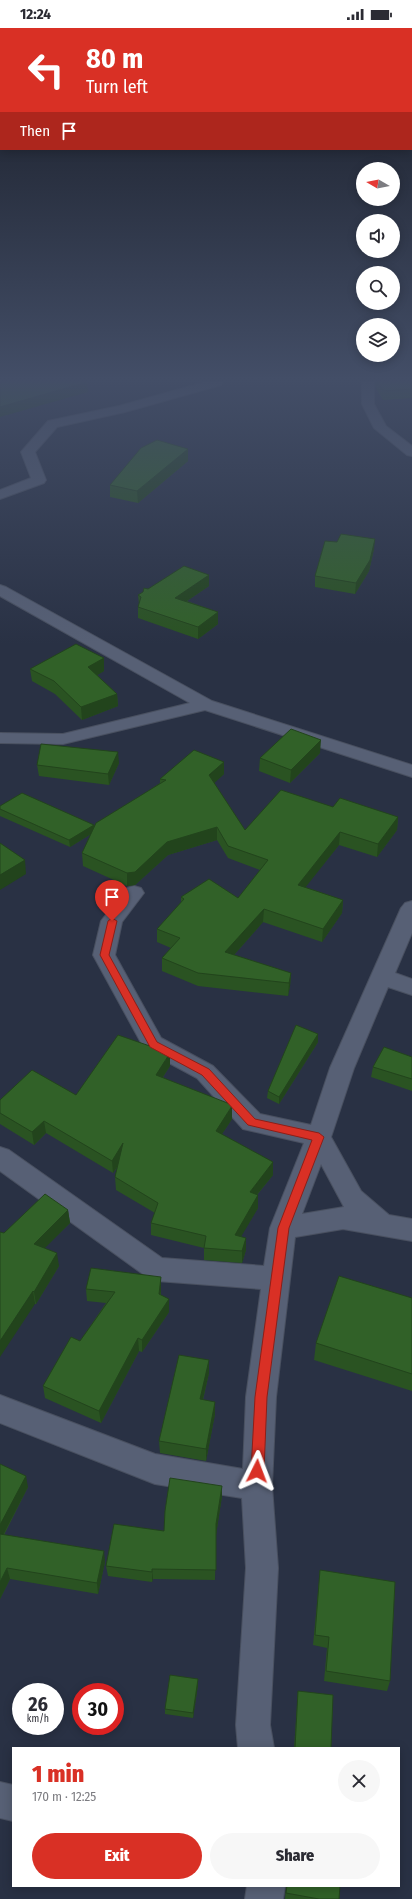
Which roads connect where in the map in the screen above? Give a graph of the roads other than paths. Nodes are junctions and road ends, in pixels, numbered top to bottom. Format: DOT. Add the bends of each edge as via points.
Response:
graph roads {
  1 [pos="35,469"];
  2 [pos="0,495"];
  3 [pos="0,590"];
  4 [pos="206,705"];
  5 [pos="0,738"];
  6 [pos="412,771"];
  7 [pos="134,893"];
  8 [pos="412,908"];
  9 [pos="381,977"];
  10 [pos="412,987"];
  11 [pos="319,1137"];
  12 [pos="0,1157"];
  13 [pos="381,1224"];
  14 [pos="284,1228"];
  15 [pos="412,1230"];
  16 [pos="277,1279"];
  17 [pos="0,1409"];
  18 [pos="256,1486"];
  19 [pos="256,1747"];
  20 [pos="0,1800"];
  21 [pos="12,1803"];
  22 [pos="266,1887"];
  23 [pos="264,1899"];
  1 -- 2 [label="street" via="40,480"];
  3 -- 4 [label="street"];
  4 -- 5 [label="street" via="63,739"];
  4 -- 6 [label="street"];
  7 -- 11 [label="street" via="112,921 104,955 153,1044 205,1072 252,1122"];
  8 -- 9 [label="street"];
  9 -- 10 [label="street"];
  9 -- 11 [label="street" via="342,1068"];
  11 -- 13 [label="street" via="352,1199"];
  11 -- 14 [label="street"];
  12 -- 16 [label="street" via="157,1269"];
  13 -- 14 [label="street" via="343,1218"];
  13 -- 15 [label="street"];
  14 -- 16 [label="street"];
  16 -- 18 [label="street" via="261,1397"];
  17 -- 18 [label="street" via="155,1469"];
  18 -- 19 [label="street" via="262,1568 253,1725"];
  20 -- 21 [label="street"];
  22 -- 23 [label="street"];
}
